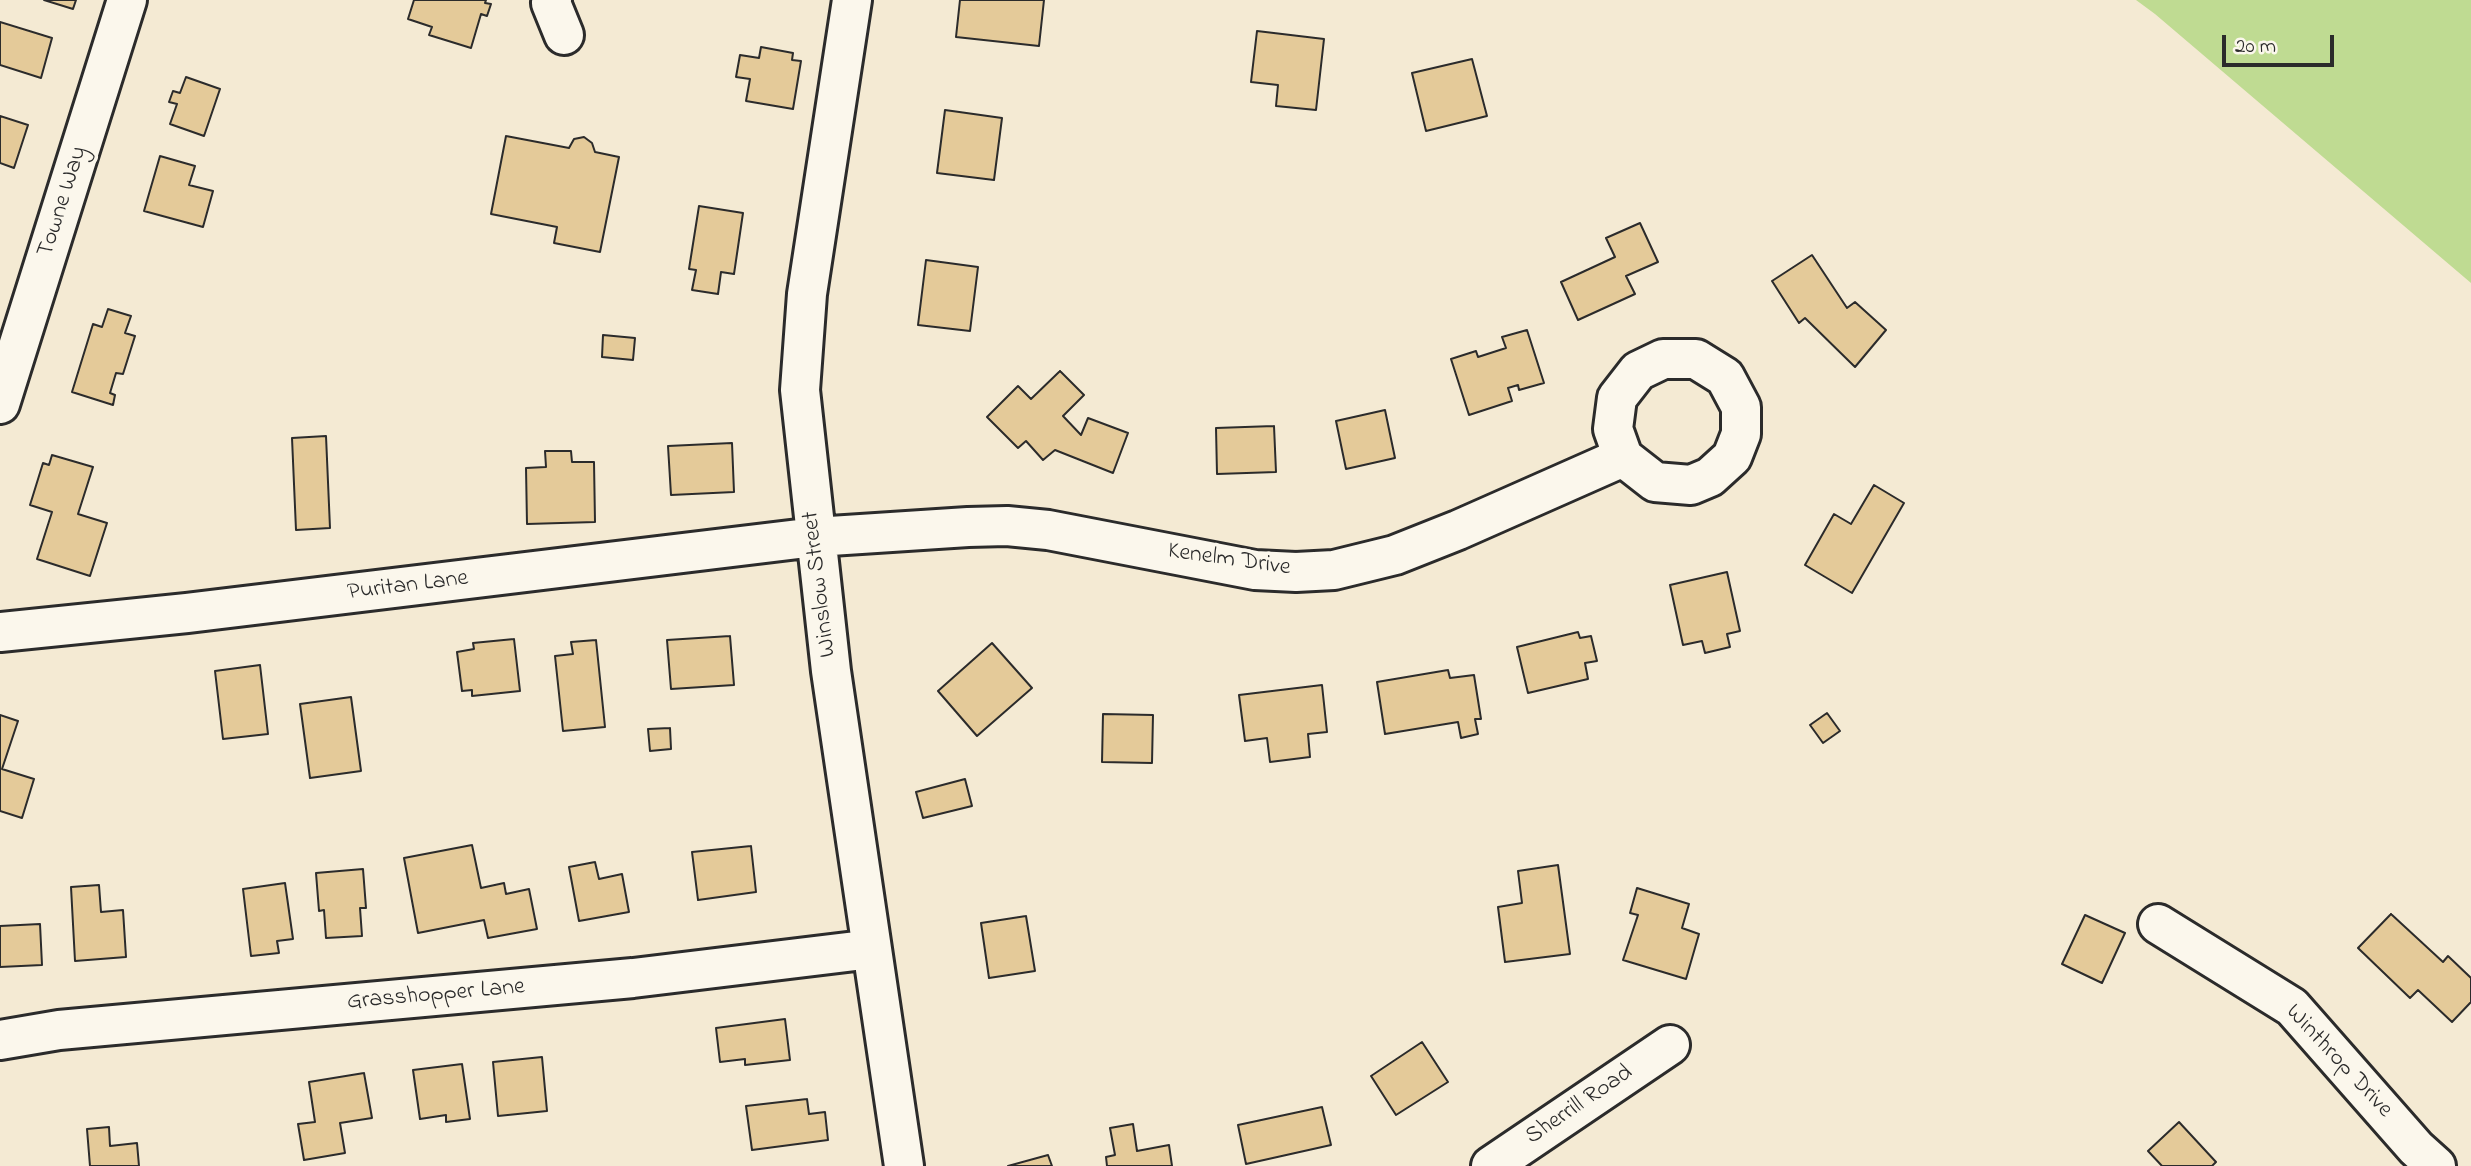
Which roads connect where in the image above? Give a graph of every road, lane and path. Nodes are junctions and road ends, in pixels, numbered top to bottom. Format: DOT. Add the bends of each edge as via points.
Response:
graph roads {
  1 [pos="127,0"];
  2 [pos="852,0"];
  3 [pos="0,404"];
  4 [pos="1623,457"];
  5 [pos="816,537"];
  6 [pos="0,632"];
  7 [pos="2158,925"];
  8 [pos="872,949"];
  9 [pos="0,1040"];
  10 [pos="1670,1045"];
  11 [pos="904,1166"];
  12 [pos="1490,1166"];
  13 [pos="2436,1166"];
  1 -- 3 [label="street, Towne Way"];
  2 -- 5 [label="street, Winslow Street" via="807,294 800,390"];
  4 -- 5 [label="street, Kenelm Drive" via="1408,550 1334,570 1255,570 1007,526"];
  5 -- 6 [label="street, Puritan Lane"];
  5 -- 8 [label="street, Winslow Street"];
  7 -- 13 [label="street, Winthrop Drive" via="2292,1007"];
  8 -- 9 [label="street, Grasshopper Lane" via="633,978 59,1030"];
  8 -- 11 [label="street, Winslow Street"];
  10 -- 12 [label="street, Sherrill Road"];
}
